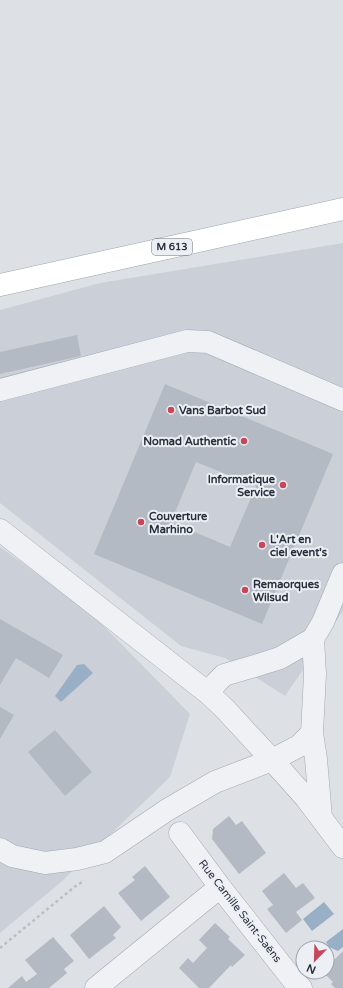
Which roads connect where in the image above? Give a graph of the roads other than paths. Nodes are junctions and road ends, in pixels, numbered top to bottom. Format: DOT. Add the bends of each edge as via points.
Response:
graph roads {
  1 [pos="343,209"];
  2 [pos="0,284"];
  3 [pos="0,390"];
  4 [pos="343,400"];
  5 [pos="0,530"];
  6 [pos="343,574"];
  7 [pos="313,639"];
  8 [pos="208,693"];
  9 [pos="312,733"];
  10 [pos="272,760"];
  11 [pos="321,817"];
  12 [pos="180,833"];
  13 [pos="343,847"];
  14 [pos="0,848"];
  15 [pos="220,887"];
  16 [pos="96,988"];
  17 [pos="302,988"];
  1 -- 2 [label="main road, M 613"];
  3 -- 4 [label="street" via="187,341 208,342"];
  5 -- 8 [label="street"];
  6 -- 7 [label="street"];
  7 -- 8 [label="street" via="280,658 224,675"];
  7 -- 9 [label="street" via="315,674"];
  8 -- 10 [label="street"];
  9 -- 10 [label="street" via="299,746"];
  9 -- 11 [label="street"];
  10 -- 11 [label="street"];
  10 -- 14 [label="street" via="215,782 104,852 45,863 12,856"];
  11 -- 13 [label="street"];
  12 -- 15 [label="street, Rue Camille Saint-Saëns"];
  15 -- 16 [label="street"];
  15 -- 17 [label="street, Rue Camille Saint-Saëns"];
}
